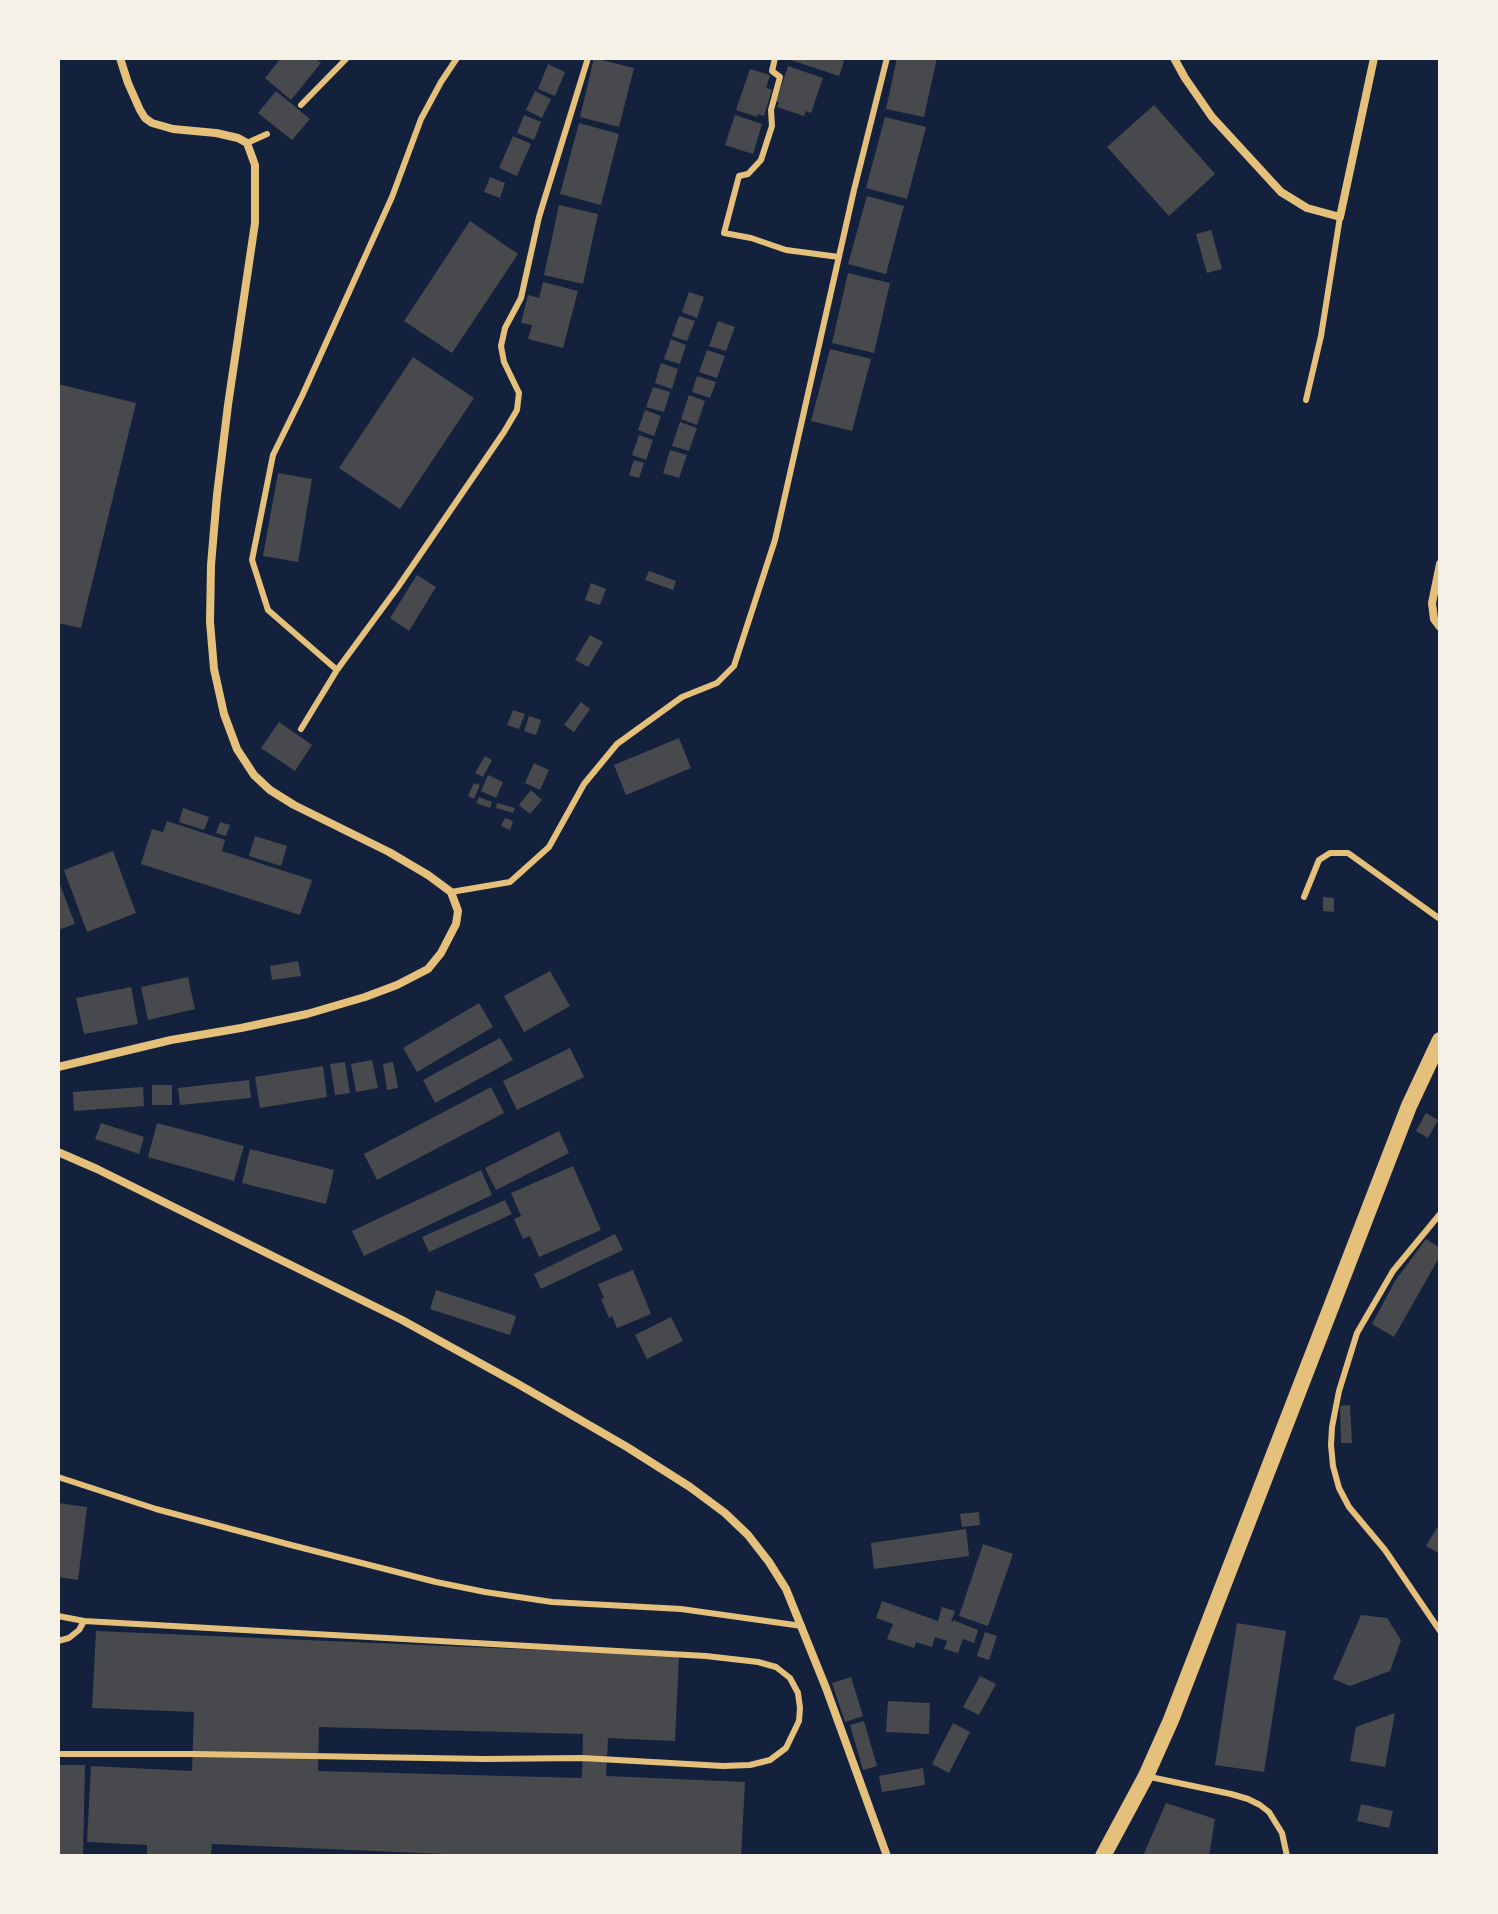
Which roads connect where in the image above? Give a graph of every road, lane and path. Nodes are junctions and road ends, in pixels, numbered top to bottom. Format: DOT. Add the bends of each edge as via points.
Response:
graph roads {
  1 [pos="120,58"];
  2 [pos="347,58"];
  3 [pos="457,58"];
  4 [pos="588,58"];
  5 [pos="775,58"];
  6 [pos="887,58"];
  7 [pos="1174,58"];
  8 [pos="1374,58"];
  9 [pos="301,105"];
  10 [pos="267,134"];
  11 [pos="247,143"];
  12 [pos="1340,217"];
  13 [pos="839,257"];
  14 [pos="1306,400"];
  15 [pos="1440,564"];
  16 [pos="1440,627"];
  17 [pos="337,670"];
  18 [pos="301,729"];
  19 [pos="451,892"];
  20 [pos="1304,897"];
  21 [pos="1440,919"];
  22 [pos="1440,1040"];
  23 [pos="58,1067"];
  24 [pos="58,1152"];
  25 [pos="1440,1214"];
  26 [pos="58,1477"];
  27 [pos="58,1616"];
  28 [pos="84,1621"];
  29 [pos="802,1626"];
  30 [pos="1440,1631"];
  31 [pos="58,1641"];
  32 [pos="58,1754"];
  33 [pos="1146,1776"];
  34 [pos="887,1856"];
  35 [pos="1103,1856"];
  36 [pos="1287,1856"];
  1 -- 11 [label="street" via="140,110 152,123"];
  2 -- 9 [label="lane"];
  3 -- 17 [label="lane" via="421,119 392,197 273,455 252,560 268,610"];
  4 -- 17 [label="lane" via="539,217 521,298 501,346 519,393 517,410"];
  5 -- 13 [label="lane" via="772,71 780,77 772,126 761,160 739,176 724,233"];
  6 -- 13 [label="lane"];
  7 -- 12 [label="street" via="1212,117 1281,192 1307,208"];
  8 -- 12 [label="street"];
  10 -- 11 [label="lane"];
  11 -- 19 [label="street" via="255,165 255,223 211,565 214,669 224,714 237,749 270,790 389,852"];
  12 -- 14 [label="lane"];
  13 -- 19 [label="lane" via="775,540 734,666 717,683 682,697 617,744 584,784 549,847 510,882"];
  15 -- 16 [label="street" via="1432,603"];
  17 -- 18 [label="lane"];
  19 -- 23 [label="street" via="456,924 441,953 428,969 397,985 307,1014"];
  20 -- 21 [label="lane" via="1319,860 1330,853 1348,853"];
  22 -- 33 [label="main road" via="1409,1106"];
  24 -- 29 [label="street" via="402,1320 690,1487 748,1535 786,1589"];
  25 -- 30 [label="lane" via="1393,1271 1357,1333 1339,1391 1331,1445 1339,1488 1349,1507"];
  26 -- 29 [label="lane" via="156,1509 485,1592"];
  27 -- 28 [label="lane"];
  28 -- 31 [label="lane" via="69,1638"];
  28 -- 32 [label="lane" via="758,1662 790,1678 798,1693 799,1721 786,1748 770,1760 750,1765 582,1758"];
  29 -- 34 [label="street"];
  33 -- 35 [label="main road"];
  33 -- 36 [label="lane" via="1260,1805 1282,1833"];
}
